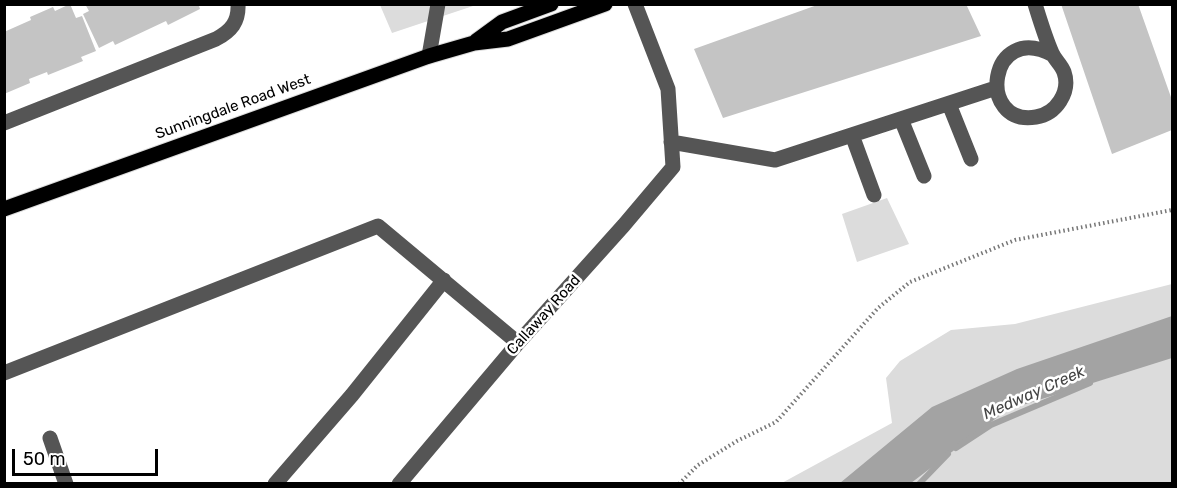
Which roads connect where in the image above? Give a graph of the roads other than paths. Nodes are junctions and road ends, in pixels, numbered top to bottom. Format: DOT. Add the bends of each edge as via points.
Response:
graph roads {
  1 [pos="238,4"];
  2 [pos="438,4"];
  3 [pos="551,4"];
  4 [pos="605,4"];
  5 [pos="635,4"];
  6 [pos="1035,4"];
  7 [pos="474,43"];
  8 [pos="429,56"];
  9 [pos="1053,56"];
  10 [pos="996,88"];
  11 [pos="949,104"];
  12 [pos="901,119"];
  13 [pos="4,123"];
  14 [pos="852,135"];
  15 [pos="671,142"];
  16 [pos="970,159"];
  17 [pos="924,176"];
  18 [pos="874,195"];
  19 [pos="4,209"];
  20 [pos="444,280"];
  21 [pos="518,343"];
  22 [pos="4,373"];
  23 [pos="50,438"];
  24 [pos="66,483"];
  25 [pos="275,483"];
  26 [pos="399,483"];
  1 -- 13 [label="street" via="239,17 228,33"];
  2 -- 8 [label="street"];
  3 -- 7 [label="main road, Sunningdale Road West" via="502,22"];
  4 -- 7 [label="main road, Sunningdale Road West" via="508,39"];
  5 -- 15 [label="street, Callaway Road" via="668,88"];
  6 -- 9 [label="street"];
  7 -- 8 [label="main road, Sunningdale Road West"];
  8 -- 19 [label="main road, Sunningdale Road West"];
  9 -- 10 [label="street" via="1042,50 1018,50 1008,56 998,71"];
  9 -- 10 [label="street" via="1061,64 1065,88 1062,99 1046,114 1014,114 1005,108"];
  10 -- 11 [label="street"];
  11 -- 12 [label="street"];
  11 -- 16 [label="street"];
  12 -- 14 [label="street"];
  12 -- 17 [label="street"];
  14 -- 15 [label="street" via="774,160"];
  14 -- 18 [label="street"];
  15 -- 21 [label="street, Callaway Road" via="673,167"];
  20 -- 21 [label="street"];
  20 -- 22 [label="street" via="378,226"];
  20 -- 25 [label="street"];
  21 -- 26 [label="street, Callaway Road"];
  23 -- 24 [label="street"];
}
